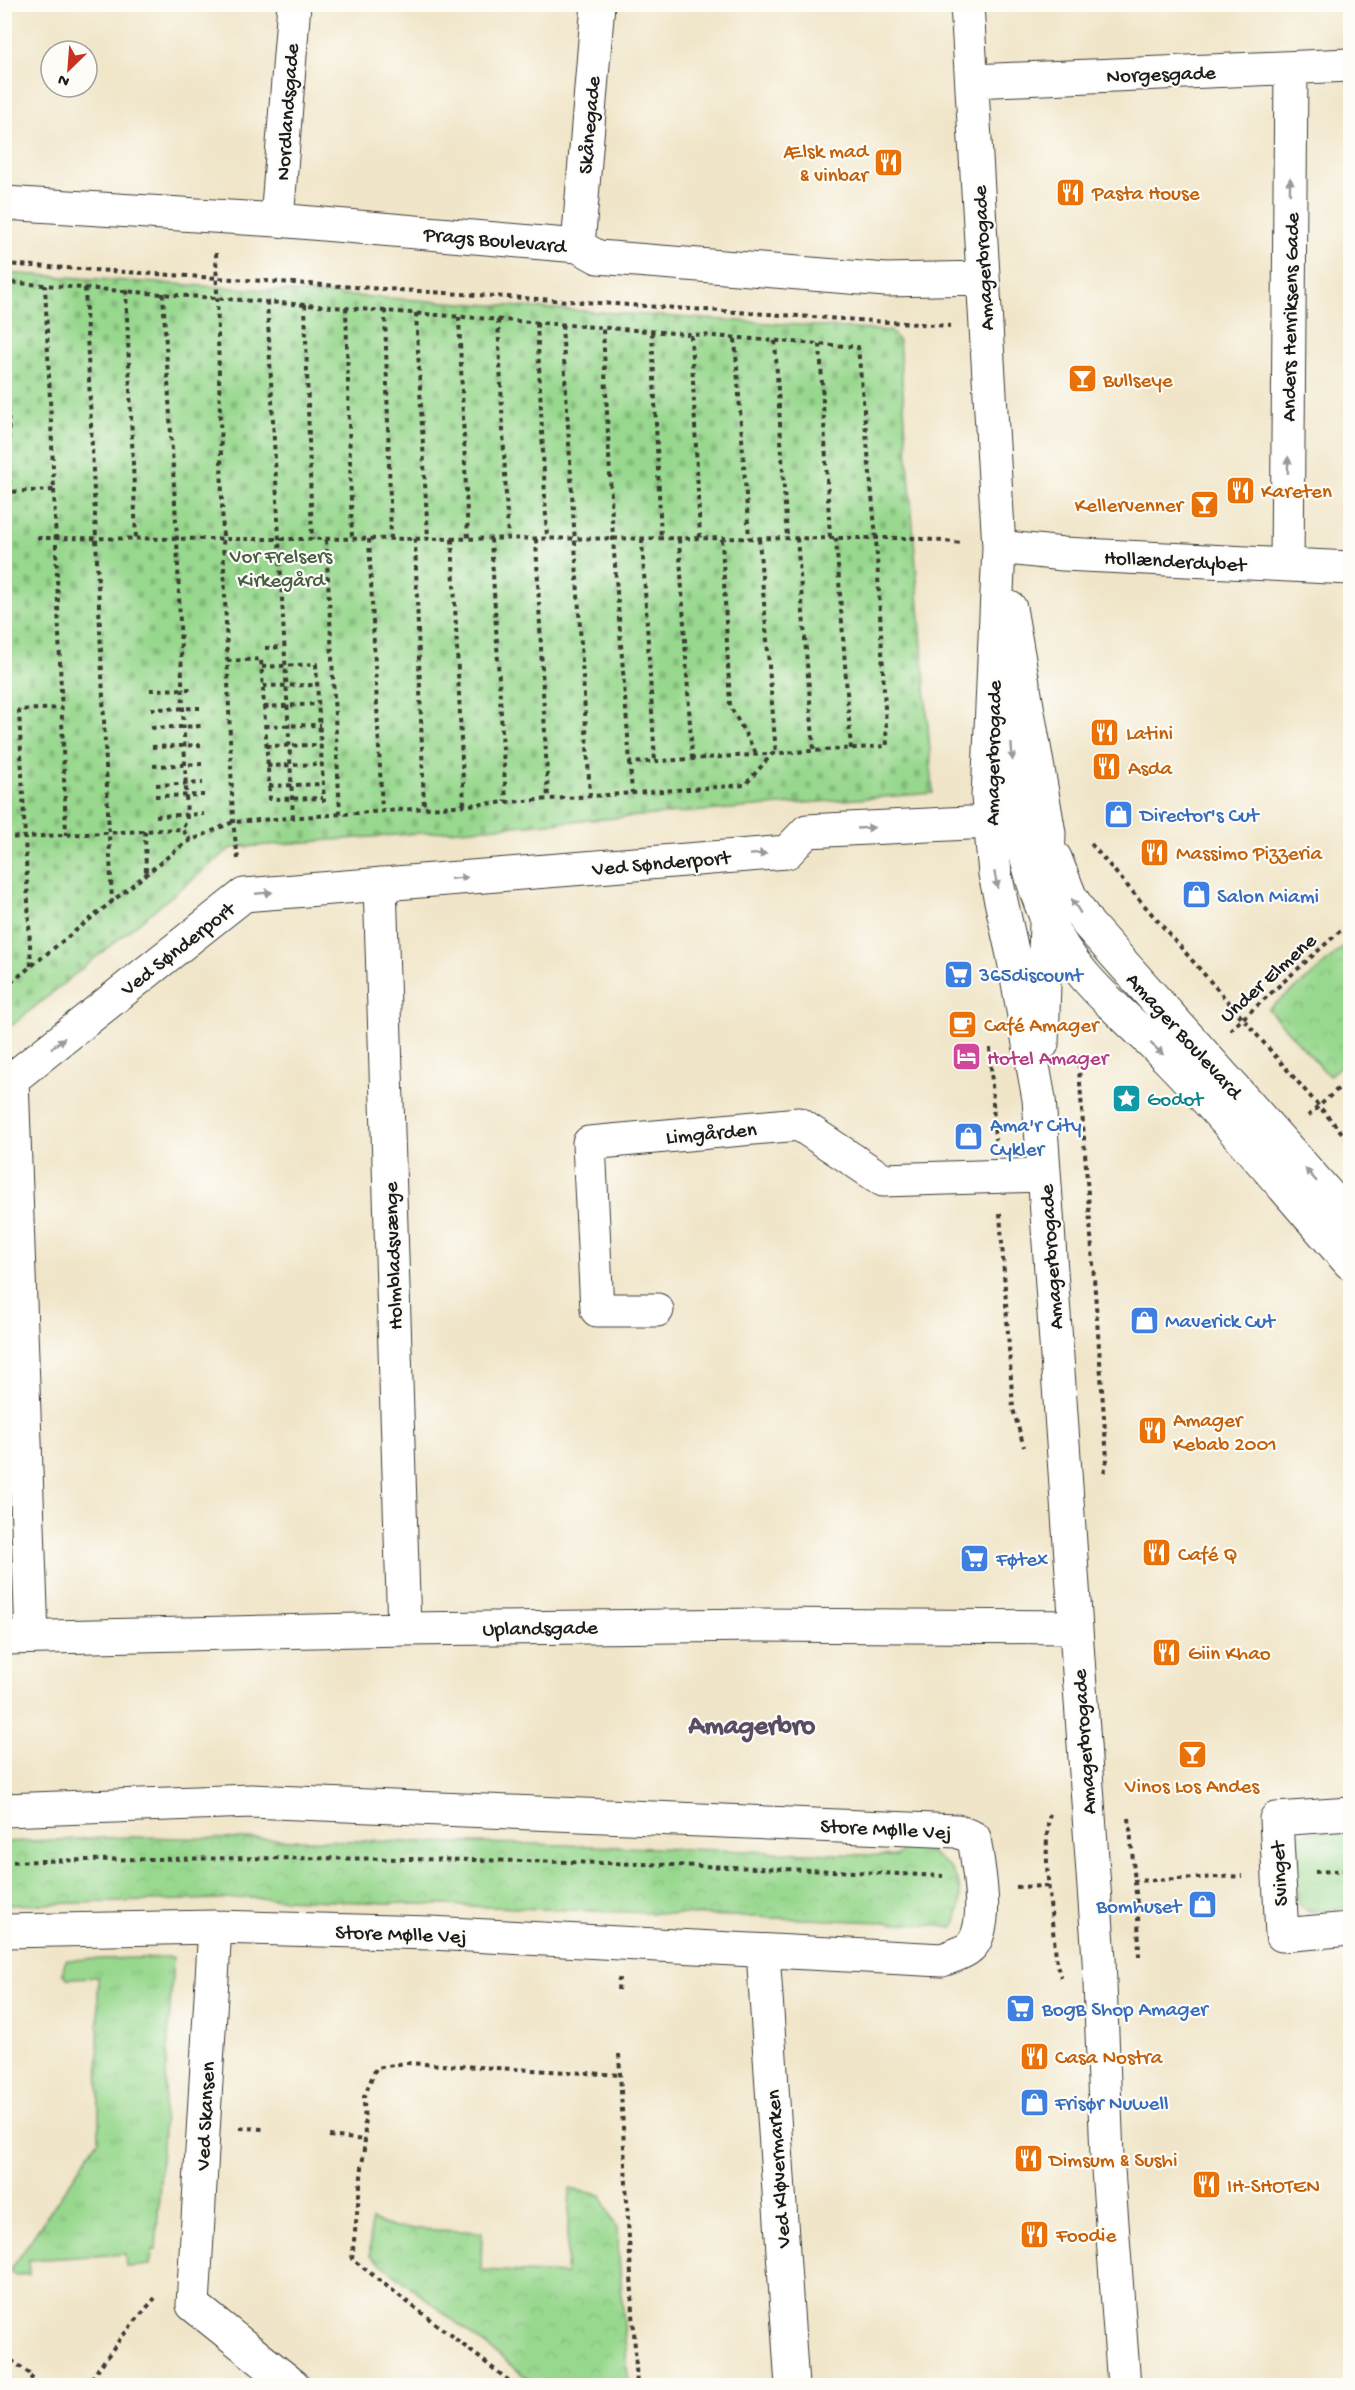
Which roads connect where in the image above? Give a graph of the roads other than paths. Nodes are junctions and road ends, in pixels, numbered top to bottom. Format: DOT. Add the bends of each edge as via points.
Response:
graph roads {
  1 [pos="294,4"];
  2 [pos="598,4"];
  3 [pos="967,4"];
  4 [pos="1350,65"];
  5 [pos="1291,69"];
  6 [pos="972,81"];
  7 [pos="4,203"];
  8 [pos="277,220"];
  9 [pos="578,246"];
  10 [pos="983,278"];
  11 [pos="999,547"];
  12 [pos="1287,565"];
  13 [pos="1350,568"];
  14 [pos="989,822"];
  15 [pos="1049,833"];
  16 [pos="380,884"];
  17 [pos="1048,920"];
  18 [pos="1039,1099"];
  19 [pos="1044,1175"];
  20 [pos="1350,1219"];
  21 [pos="1350,1263"];
  22 [pos="657,1310"];
  23 [pos="1076,1627"];
  24 [pos="404,1629"];
  25 [pos="18,1637"];
  26 [pos="4,1810"];
  27 [pos="1350,1814"];
  28 [pos="215,1927"];
  29 [pos="1350,1929"];
  30 [pos="4,1931"];
  31 [pos="763,1952"];
  32 [pos="294,2385"];
  33 [pos="792,2385"];
  34 [pos="1124,2385"];
  1 -- 8 [label="street, Nordlandsgade"];
  2 -- 9 [label="street, Skånegade"];
  3 -- 6 [label="street, Amagerbrogade"];
  4 -- 5 [label="street, Norgesgade"];
  5 -- 6 [label="street, Norgesgade"];
  12 -- 5 [label="street, Anders Henriksens Gade, one-way"];
  6 -- 10 [label="street, Amagerbrogade"];
  7 -- 8 [label="street, Prags Boulevard"];
  8 -- 9 [label="street, Prags Boulevard"];
  9 -- 10 [label="street, Prags Boulevard" via="598,256 863,278"];
  10 -- 11 [label="street, Amagerbrogade"];
  11 -- 12 [label="street, Hollænderdybet"];
  11 -- 14 [label="street, Amagerbrogade"];
  11 -- 15 [label="street, Amagerbrogade"];
  11 -- 17 [label="street, one-way" via="1015,799 1022,841"];
  12 -- 13 [label="street, Hollænderdybet"];
  16 -- 14 [label="street, Ved Sønderport, one-way" via="787,852 807,831"];
  14 -- 18 [label="street, Amagerbrogade, one-way" via="994,874"];
  15 -- 17 [label="street, Amagerbrogade"];
  20 -- 15 [label="street, Amager Boulevard, one-way" via="1088,924 1059,870"];
  16 -- 24 [label="street, Holmbladsvænge"];
  25 -- 16 [label="street, Ved Sønderport, one-way" via="12,1079 244,895"];
  17 -- 18 [label="street, Amagerbrogade"];
  17 -- 21 [label="street, Amager Boulevard, one-way" via="1085,978 1168,1059"];
  18 -- 19 [label="street, Amagerbrogade"];
  19 -- 22 [label="street, Limgården" via="883,1180 799,1124 589,1143 597,1311"];
  19 -- 23 [label="street, Amagerbrogade"];
  23 -- 24 [label="street, Uplandsgade"];
  23 -- 34 [label="street, Amagerbrogade"];
  24 -- 25 [label="street, Uplandsgade"];
  26 -- 31 [label="street, Store Mølle Vej" via="251,1801 957,1831 974,1838 980,1928 971,1947 942,1960"];
  27 -- 29 [label="street, Svinget" via="1276,1819 1282,1935"];
  28 -- 30 [label="street, Store Mølle Vej"];
  28 -- 31 [label="street, Store Mølle Vej" via="430,1933"];
  28 -- 32 [label="street, Ved Skansen" via="193,2306"];
  31 -- 33 [label="street, Ved Kløvermarken"];
}
